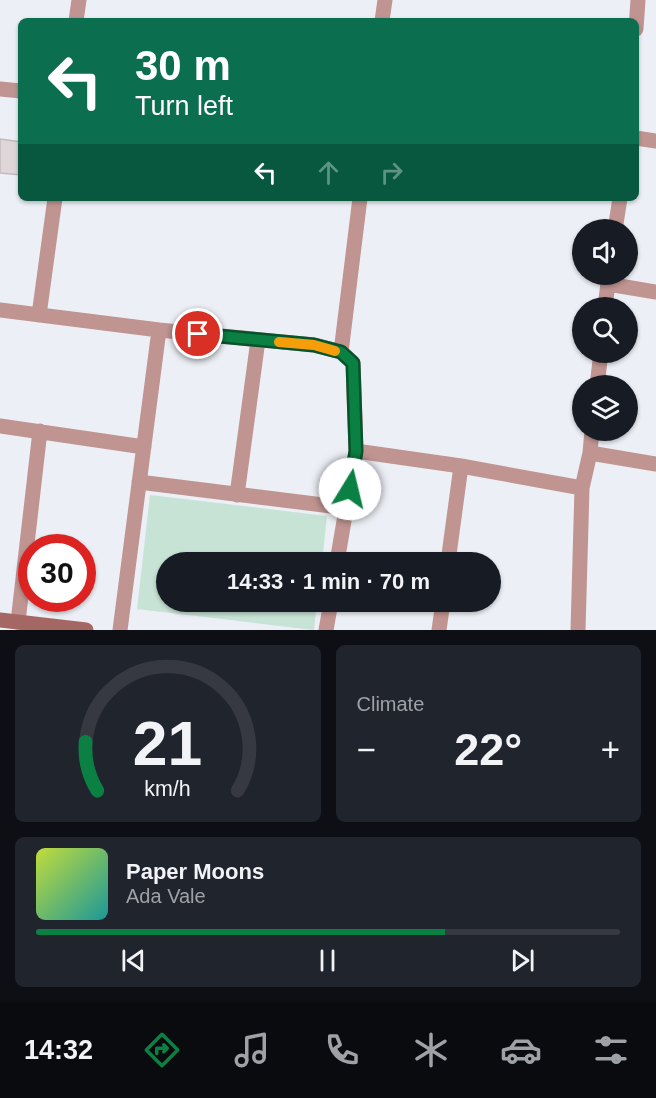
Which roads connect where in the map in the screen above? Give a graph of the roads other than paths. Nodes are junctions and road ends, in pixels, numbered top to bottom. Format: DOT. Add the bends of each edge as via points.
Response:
graph roads {
  1 [pos="79,0"];
  2 [pos="385,0"];
  3 [pos="638,0"];
  4 [pos="76,18"];
  5 [pos="382,18"];
  6 [pos="637,18"];
  7 [pos="0,89"];
  8 [pos="18,91"];
  9 [pos="639,138"];
  10 [pos="656,141"];
  11 [pos="54,201"];
  12 [pos="360,201"];
  13 [pos="620,201"];
  14 [pos="617,219"];
  15 [pos="630,285"];
  16 [pos="656,292"];
  17 [pos="0,310"];
  18 [pos="39,315"];
  19 [pos="159,330"];
  20 [pos="258,340"];
  21 [pos="341,352"];
  22 [pos="0,426"];
  23 [pos="40,431"];
  24 [pos="591,441"];
  25 [pos="144,447"];
  26 [pos="356,451"];
  27 [pos="590,453"];
  28 [pos="656,464"];
  29 [pos="461,466"];
  30 [pos="139,482"];
  31 [pos="582,488"];
  32 [pos="237,495"];
  33 [pos="347,508"];
  34 [pos="339,552"];
  35 [pos="449,552"];
  36 [pos="329,612"];
  37 [pos="442,612"];
  38 [pos="0,620"];
  39 [pos="18,622"];
  40 [pos="86,630"];
  41 [pos="120,630"];
  42 [pos="326,630"];
  43 [pos="439,630"];
  44 [pos="578,630"];
  1 -- 4 [label="street"];
  2 -- 5 [label="street"];
  3 -- 6 [label="street"];
  7 -- 8 [label="street"];
  9 -- 10 [label="street"];
  11 -- 18 [label="street"];
  12 -- 21 [label="street"];
  13 -- 14 [label="street"];
  15 -- 16 [label="street"];
  17 -- 18 [label="street"];
  18 -- 19 [label="street"];
  19 -- 20 [label="street"];
  19 -- 25 [label="street"];
  20 -- 21 [label="street" via="314,345"];
  20 -- 32 [label="street"];
  21 -- 26 [label="street" via="353,363"];
  22 -- 23 [label="street"];
  23 -- 25 [label="street"];
  23 -- 39 [label="street"];
  24 -- 27 [label="street"];
  25 -- 30 [label="street"];
  26 -- 29 [label="street"];
  26 -- 33 [label="street"];
  27 -- 28 [label="street"];
  27 -- 31 [label="street"];
  29 -- 31 [label="street"];
  29 -- 35 [label="street"];
  30 -- 32 [label="street"];
  30 -- 41 [label="street"];
  31 -- 44 [label="street"];
  32 -- 33 [label="street"];
  33 -- 34 [label="street"];
  36 -- 42 [label="street"];
  37 -- 43 [label="street"];
  38 -- 39 [label="street"];
  39 -- 40 [label="street"];
}
